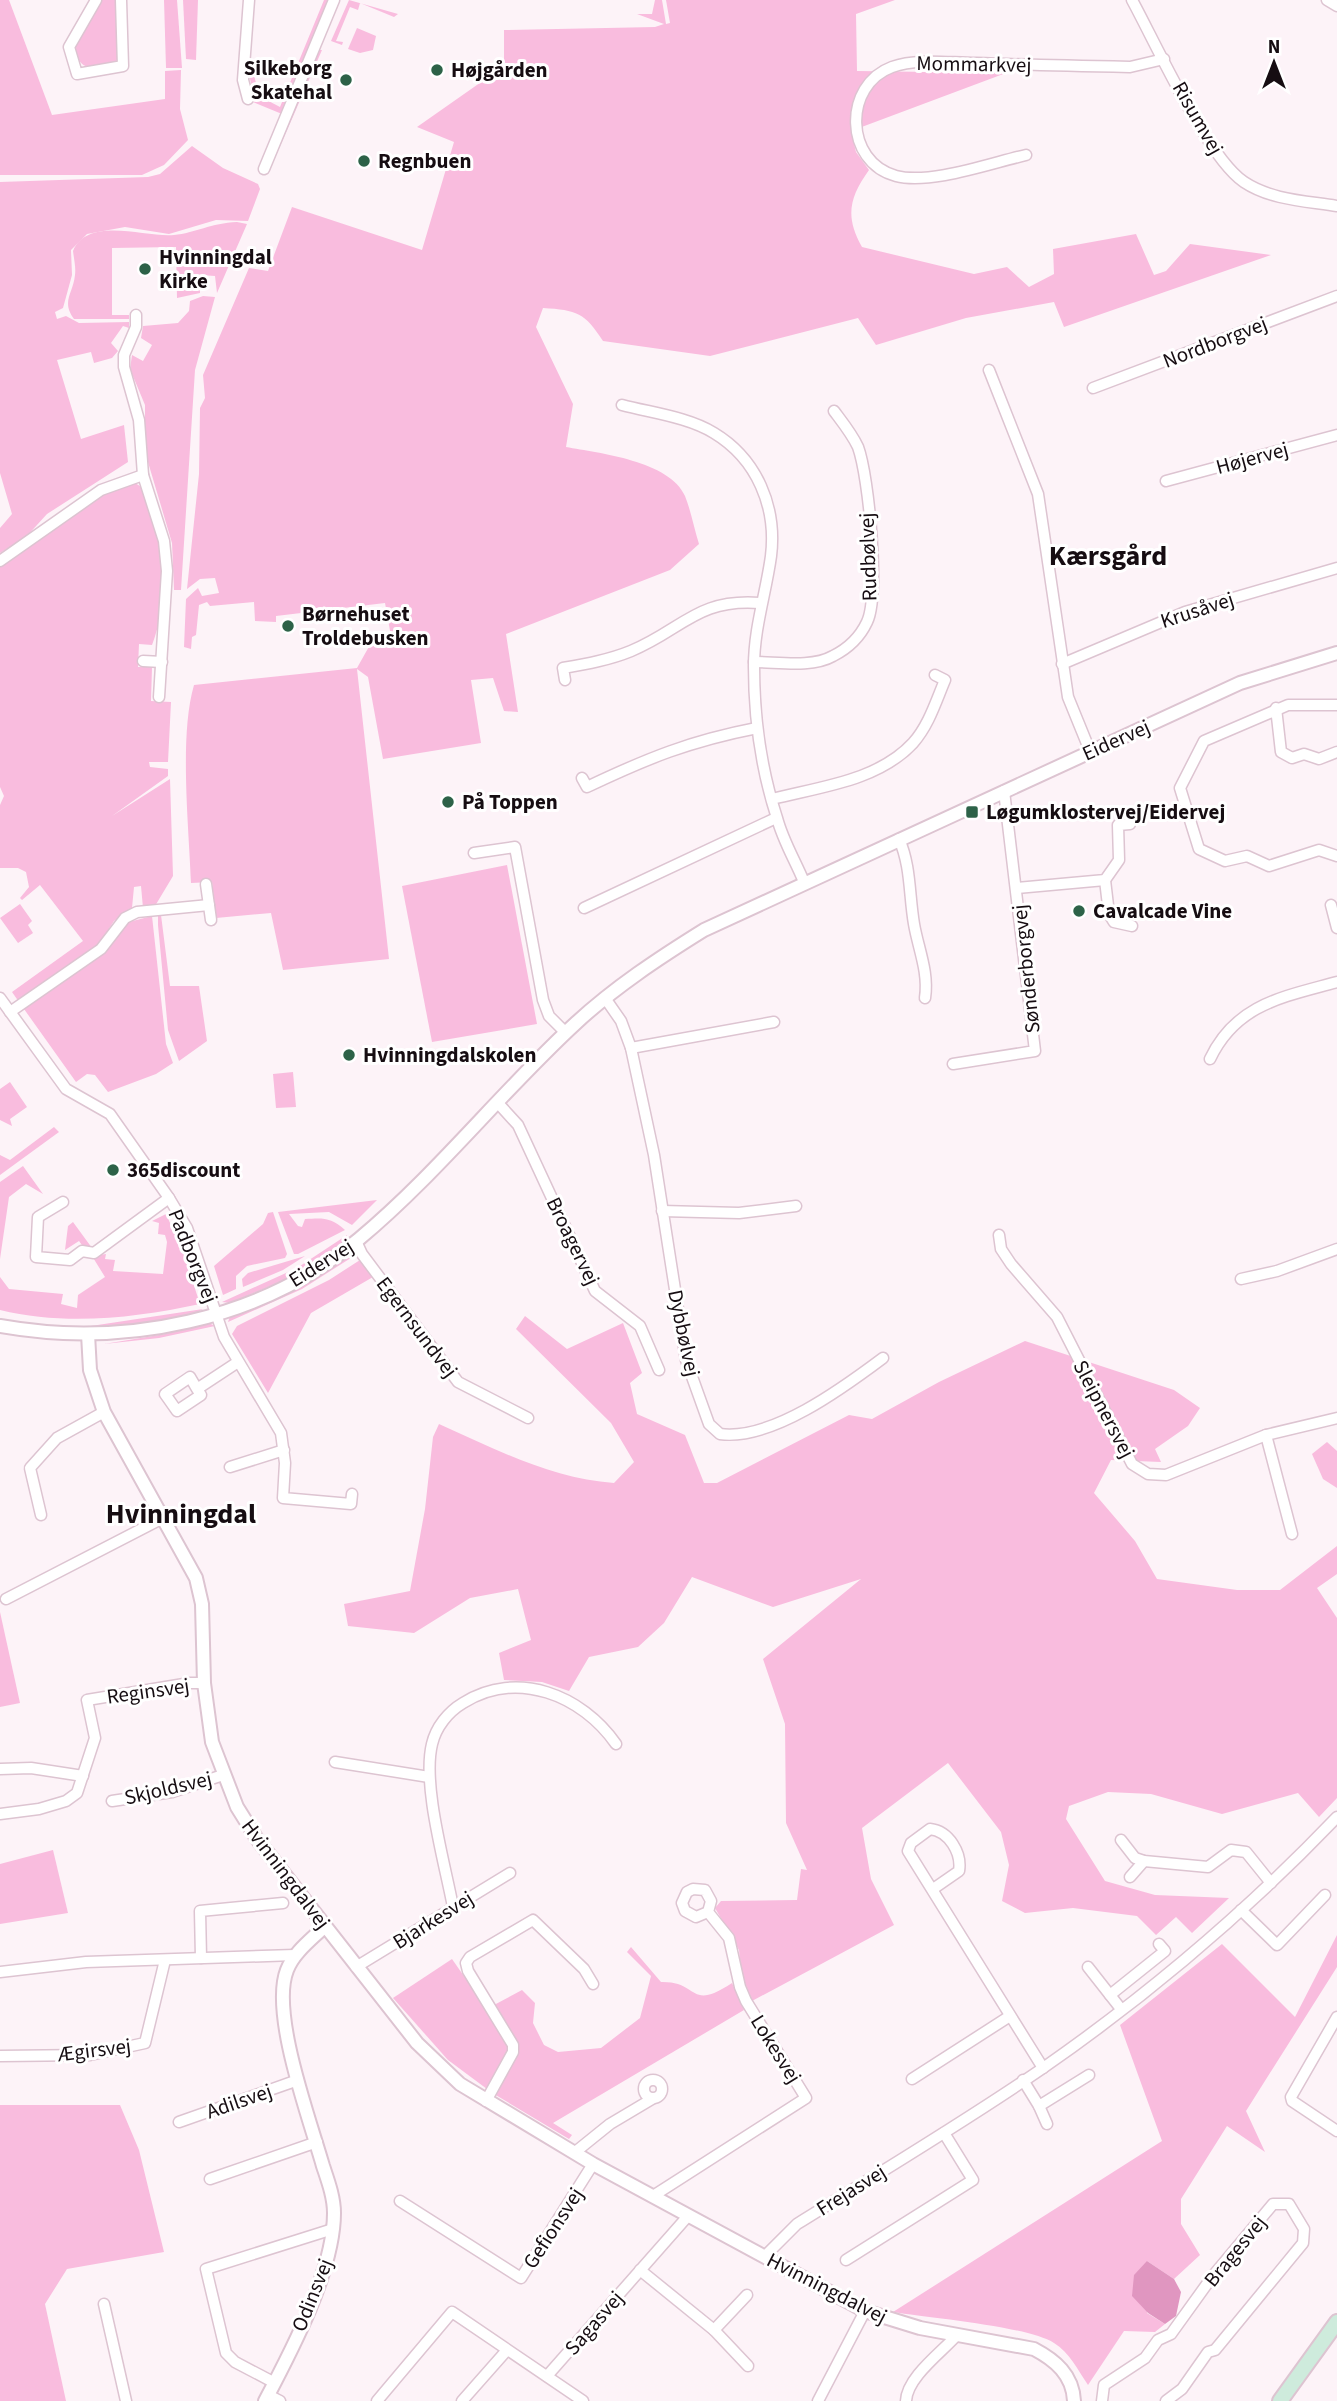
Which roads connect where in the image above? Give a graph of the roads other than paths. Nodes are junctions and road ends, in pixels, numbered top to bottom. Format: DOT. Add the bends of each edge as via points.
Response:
graph roads {
  1 [pos="96,0"];
  2 [pos="121,0"];
  3 [pos="249,0"];
  4 [pos="334,0"];
  5 [pos="1132,0"];
  6 [pos="1327,0"];
  7 [pos="1337,6"];
  8 [pos="1164,59"];
  9 [pos="248,99"];
  10 [pos="1026,155"];
  11 [pos="264,169"];
  12 [pos="1337,206"];
  13 [pos="1337,296"];
  14 [pos="136,315"];
  15 [pos="989,370"];
  16 [pos="1093,388"];
  17 [pos="622,405"];
  18 [pos="834,411"];
  19 [pos="1337,435"];
  20 [pos="143,475"];
  21 [pos="1166,481"];
  22 [pos="0,561"];
  23 [pos="1337,568"];
  24 [pos="760,603"];
  25 [pos="1337,653"];
  26 [pos="143,661"];
  27 [pos="162,662"];
  28 [pos="754,662"];
  29 [pos="1062,664"];
  30 [pos="935,675"];
  31 [pos="565,680"];
  32 [pos="159,697"];
  33 [pos="1337,705"];
  34 [pos="1276,708"];
  35 [pos="757,728"];
  36 [pos="1090,751"];
  37 [pos="1337,752"];
  38 [pos="582,778"];
  39 [pos="1004,791"];
  40 [pos="772,799"];
  41 [pos="776,818"];
  42 [pos="1130,824"];
  43 [pos="899,839"];
  44 [pos="474,853"];
  45 [pos="1337,856"];
  46 [pos="1105,880"];
  47 [pos="804,882"];
  48 [pos="206,884"];
  49 [pos="1017,888"];
  50 [pos="209,905"];
  51 [pos="1331,905"];
  52 [pos="584,908"];
  53 [pos="211,920"];
  54 [pos="1132,926"];
  55 [pos="1337,928"];
  56 [pos="1337,982"];
  57 [pos="0,998"];
  58 [pos="605,998"];
  59 [pos="925,998"];
  60 [pos="10,1012"];
  61 [pos="774,1022"];
  62 [pos="566,1033"];
  63 [pos="631,1048"];
  64 [pos="1210,1059"];
  65 [pos="953,1064"];
  66 [pos="497,1102"];
  67 [pos="170,1198"];
  68 [pos="63,1202"];
  69 [pos="796,1206"];
  70 [pos="662,1211"];
  71 [pos="999,1235"];
  72 [pos="356,1241"];
  73 [pos="1337,1249"];
  74 [pos="1241,1279"];
  75 [pos="216,1314"];
  76 [pos="0,1326"];
  77 [pos="88,1334"];
  78 [pos="883,1358"];
  79 [pos="238,1362"];
  80 [pos="659,1370"];
  81 [pos="197,1388"];
  82 [pos="104,1412"];
  83 [pos="528,1418"];
  84 [pos="1337,1418"];
  85 [pos="1266,1435"];
  86 [pos="284,1450"];
  87 [pos="230,1467"];
  88 [pos="352,1494"];
  89 [pos="41,1516"];
  90 [pos="163,1518"];
  91 [pos="1292,1534"];
  92 [pos="6,1599"];
  93 [pos="204,1683"];
  94 [pos="616,1744"];
  95 [pos="335,1762"];
  96 [pos="0,1769"];
  97 [pos="223,1775"];
  98 [pos="83,1776"];
  99 [pos="429,1777"];
  100 [pos="112,1801"];
  101 [pos="0,1814"];
  102 [pos="1337,1817"];
  103 [pos="1121,1840"];
  104 [pos="1144,1861"];
  105 [pos="510,1873"];
  106 [pos="1130,1877"];
  107 [pos="1270,1882"];
  108 [pos="933,1889"];
  109 [pos="1325,1895"];
  110 [pos="283,1903"];
  111 [pos="453,1907"];
  112 [pos="1241,1910"];
  113 [pos="708,1912"];
  114 [pos="325,1926"];
  115 [pos="1159,1944"];
  116 [pos="295,1955"];
  117 [pos="201,1958"];
  118 [pos="165,1960"];
  119 [pos="356,1967"];
  120 [pos="1088,1967"];
  121 [pos="0,1972"];
  122 [pos="593,1984"];
  123 [pos="1110,1995"];
  124 [pos="1121,2008"];
  125 [pos="1010,2016"];
  126 [pos="1337,2017"];
  127 [pos="0,2056"];
  128 [pos="1043,2068"];
  129 [pos="1089,2075"];
  130 [pos="912,2079"];
  131 [pos="298,2080"];
  132 [pos="1023,2080"];
  133 [pos="652,2099"];
  134 [pos="486,2101"];
  135 [pos="1039,2106"];
  136 [pos="179,2122"];
  137 [pos="1047,2124"];
  138 [pos="1337,2131"];
  139 [pos="944,2133"];
  140 [pos="317,2142"];
  141 [pos="574,2153"];
  142 [pos="593,2164"];
  143 [pos="210,2179"];
  144 [pos="653,2196"];
  145 [pos="400,2201"];
  146 [pos="688,2216"];
  147 [pos="333,2229"];
  148 [pos="765,2256"];
  149 [pos="846,2260"];
  150 [pos="640,2270"];
  151 [pos="747,2295"];
  152 [pos="104,2304"];
  153 [pos="865,2311"];
  154 [pos="1337,2322"];
  155 [pos="714,2330"];
  156 [pos="957,2335"];
  157 [pos="507,2350"];
  158 [pos="748,2366"];
  159 [pos="547,2376"];
  160 [pos="275,2383"];
  161 [pos="271,2399"];
  162 [pos="126,2401"];
  163 [pos="377,2401"];
  164 [pos="463,2401"];
  165 [pos="583,2401"];
  166 [pos="818,2401"];
  167 [pos="906,2401"];
  168 [pos="1074,2401"];
  169 [pos="1102,2401"];
  170 [pos="1166,2401"];
  171 [pos="1280,2401"];
  1 -- 2 [label="street" via="69,47 77,74 123,66"];
  3 -- 9 [label="street" via="243,80"];
  4 -- 11 [label="street"];
  5 -- 8 [label="street, Risumvej"];
  6 -- 7 [label="street"];
  8 -- 10 [label="street, Mommarkvej" via="1130,67 912,62 876,75 862,94 855,116 866,157 895,176 918,179"];
  8 -- 12 [label="street, Risumvej" via="1219,158 1244,182 1276,196"];
  13 -- 16 [label="street, Nordborgvej"];
  14 -- 20 [label="street" via="124,367 139,420"];
  15 -- 29 [label="street" via="1038,494"];
  17 -- 24 [label="street" via="713,432 755,472 772,523 771,556"];
  18 -- 28 [label="street, Rudbølvej" via="854,440 864,472 873,584 868,621 832,658"];
  19 -- 21 [label="street, Højervej"];
  20 -- 22 [label="street" via="102,490"];
  20 -- 27 [label="street" via="160,521 167,571"];
  23 -- 29 [label="street, Krusåvej" via="1185,612"];
  24 -- 28 [label="street"];
  24 -- 31 [label="street" via="736,601 704,609 633,650 563,668"];
  25 -- 36 [label="street, Eidervej" via="1240,683"];
  26 -- 27 [label="street"];
  27 -- 32 [label="street"];
  28 -- 35 [label="street"];
  29 -- 36 [label="street" via="1074,716"];
  30 -- 40 [label="street" via="945,680 927,722 894,760 868,774"];
  33 -- 34 [label="street"];
  34 -- 37 [label="street" via="1281,752 1292,758 1304,754 1319,760"];
  34 -- 45 [label="street" via="1204,741 1180,788 1199,849 1225,862 1247,856 1269,866 1319,850"];
  35 -- 38 [label="street" via="657,754 587,787"];
  35 -- 40 [label="street"];
  36 -- 39 [label="street, Eidervej"];
  39 -- 43 [label="street, Eidervej"];
  39 -- 49 [label="street, Sønderborgvej"];
  40 -- 41 [label="street"];
  41 -- 47 [label="street"];
  41 -- 52 [label="street"];
  42 -- 46 [label="street" via="1118,825 1119,860"];
  43 -- 47 [label="street, Eidervej"];
  43 -- 59 [label="street" via="908,861"];
  44 -- 62 [label="street" via="516,847 543,1000 549,1016"];
  46 -- 49 [label="street, Sønderborgvej"];
  46 -- 54 [label="street" via="1109,914 1114,922"];
  47 -- 58 [label="street, Eidervej" via="704,930"];
  48 -- 50 [label="street"];
  49 -- 65 [label="street, Sønderborgvej" via="1035,1051"];
  50 -- 53 [label="street"];
  50 -- 60 [label="street" via="137,912 125,918 101,949"];
  51 -- 55 [label="street"];
  56 -- 64 [label="street" via="1256,1008 1230,1028"];
  57 -- 60 [label="street, Padborgvej"];
  58 -- 62 [label="street, Eidervej"];
  58 -- 63 [label="street, Dybbølvej" via="621,1021"];
  60 -- 67 [label="street, Padborgvej" via="66,1089 110,1114"];
  61 -- 63 [label="street"];
  62 -- 66 [label="street, Eidervej"];
  63 -- 70 [label="street, Dybbølvej"];
  66 -- 72 [label="street, Eidervej"];
  66 -- 80 [label="street, Broagervej" via="518,1125 595,1291 640,1326"];
  67 -- 68 [label="street, Padborgvej" via="94,1254 82,1251 70,1260 36,1257 38,1217"];
  67 -- 75 [label="street, Padborgvej" via="196,1250"];
  69 -- 70 [label="street" via="739,1213"];
  70 -- 78 [label="street, Dybbølvej" via="687,1360 709,1424 720,1434 752,1433 796,1413 852,1382"];
  71 -- 85 [label="street, Sleipnersvej" via="1001,1249 1011,1264 1057,1317 1132,1464 1148,1474 1167,1475"];
  72 -- 75 [label="street, Eidervej" via="288,1284"];
  72 -- 83 [label="street, Egernsundvej" via="458,1382"];
  73 -- 74 [label="street"];
  75 -- 77 [label="street, Eidervej" via="155,1328"];
  75 -- 79 [label="street, Padborgvej"];
  76 -- 77 [label="street, Eidervej"];
  77 -- 82 [label="street, Hvinningdalvej" via="90,1370"];
  79 -- 81 [label="street"];
  79 -- 86 [label="street, Padborgvej" via="276,1419"];
  82 -- 89 [label="street" via="57,1437 30,1468"];
  82 -- 90 [label="street, Hvinningdalvej"];
  84 -- 85 [label="street, Sleipnersvej"];
  85 -- 91 [label="street"];
  86 -- 87 [label="street"];
  86 -- 88 [label="street, Padborgvej" via="283,1498 351,1504"];
  90 -- 92 [label="street"];
  90 -- 93 [label="street, Hvinningdalvej" via="196,1578 202,1604"];
  93 -- 97 [label="street, Hvinningdalvej" via="212,1742"];
  93 -- 98 [label="street, Reginsvej" via="87,1700 95,1738"];
  94 -- 99 [label="street" via="601,1723 564,1697 540,1690 499,1688 475,1695 442,1721 432,1742"];
  95 -- 99 [label="street"];
  96 -- 98 [label="street" via="43,1769"];
  97 -- 100 [label="street, Skjoldsvej" via="172,1792"];
  97 -- 114 [label="street, Hvinningdalvej" via="257,1839"];
  98 -- 101 [label="street, Reginsvej" via="77,1793 66,1801"];
  99 -- 111 [label="street"];
  102 -- 107 [label="street, Frejasvej"];
  103 -- 104 [label="street" via="1135,1858"];
  104 -- 106 [label="street"];
  104 -- 107 [label="street" via="1208,1867 1231,1850 1246,1852"];
  105 -- 111 [label="street, Bjarkesvej"];
  107 -- 112 [label="street, Frejasvej"];
  108 -- 108 [label="street" via="959,1871 960,1863 955,1844 930,1829 911,1843 908,1851"];
  108 -- 125 [label="street"];
  109 -- 112 [label="street" via="1278,1945"];
  110 -- 117 [label="street" via="200,1911"];
  111 -- 119 [label="street, Bjarkesvej"];
  112 -- 124 [label="street, Frejasvej"];
  113 -- 144 [label="street, Lokesvej" via="729,1938 746,2001 806,2098"];
  114 -- 116 [label="street, Odinsvej"];
  114 -- 119 [label="street, Hvinningdalvej"];
  115 -- 123 [label="street" via="1165,1951"];
  116 -- 117 [label="street"];
  116 -- 131 [label="street, Odinsvej" via="283,1984 282,2006"];
  117 -- 118 [label="street"];
  118 -- 121 [label="street" via="86,1962"];
  118 -- 127 [label="street, Ægirsvej" via="145,2043 90,2055"];
  119 -- 134 [label="street, Hvinningdalvej" via="417,2043"];
  120 -- 123 [label="street"];
  122 -- 134 [label="street" via="584,1969 533,1920 470,1957 468,1970 513,2045"];
  123 -- 124 [label="street"];
  124 -- 128 [label="street, Frejasvej"];
  125 -- 128 [label="street"];
  125 -- 130 [label="street"];
  126 -- 138 [label="street" via="1290,2097"];
  128 -- 132 [label="street, Frejasvej"];
  129 -- 135 [label="street"];
  131 -- 136 [label="street, Adilsvej"];
  131 -- 140 [label="street, Odinsvej"];
  132 -- 135 [label="street"];
  132 -- 139 [label="street, Frejasvej"];
  133 -- 141 [label="street"];
  134 -- 141 [label="street, Hvinningdalvej"];
  135 -- 137 [label="street"];
  139 -- 148 [label="street, Frejasvej" via="797,2224"];
  139 -- 149 [label="street" via="974,2180"];
  140 -- 143 [label="street"];
  140 -- 147 [label="street, Odinsvej" via="332,2196"];
  141 -- 142 [label="street, Hvinningdalvej"];
  142 -- 144 [label="street, Hvinningdalvej"];
  142 -- 145 [label="street, Gefionsvej" via="521,2278"];
  144 -- 146 [label="street, Hvinningdalvej"];
  146 -- 148 [label="street, Hvinningdalvej"];
  146 -- 150 [label="street, Sagasvej"];
  147 -- 160 [label="street, Odinsvej" via="322,2276"];
  147 -- 160 [label="street" via="206,2269 226,2353"];
  148 -- 153 [label="street, Hvinningdalvej"];
  150 -- 155 [label="street"];
  150 -- 159 [label="street, Sagasvej"];
  151 -- 155 [label="street"];
  152 -- 162 [label="street"];
  153 -- 156 [label="street, Hvinningdalvej"];
  153 -- 166 [label="street"];
  154 -- 171 [label="main road"];
  155 -- 158 [label="street"];
  156 -- 167 [label="street" via="915,2381"];
  156 -- 168 [label="street, Hvinningdalvej" via="1034,2349 1050,2358 1069,2380"];
  157 -- 159 [label="street"];
  157 -- 163 [label="street" via="452,2312"];
  157 -- 164 [label="street"];
  159 -- 165 [label="street"];
  160 -- 161 [label="street, Odinsvej"];
  169 -- 170 [label="street, Bragesvej" via="1104,2385 1171,2334 1273,2204 1289,2204 1304,2229 1303,2243 1216,2350 1208,2352 1182,2389"];
}
